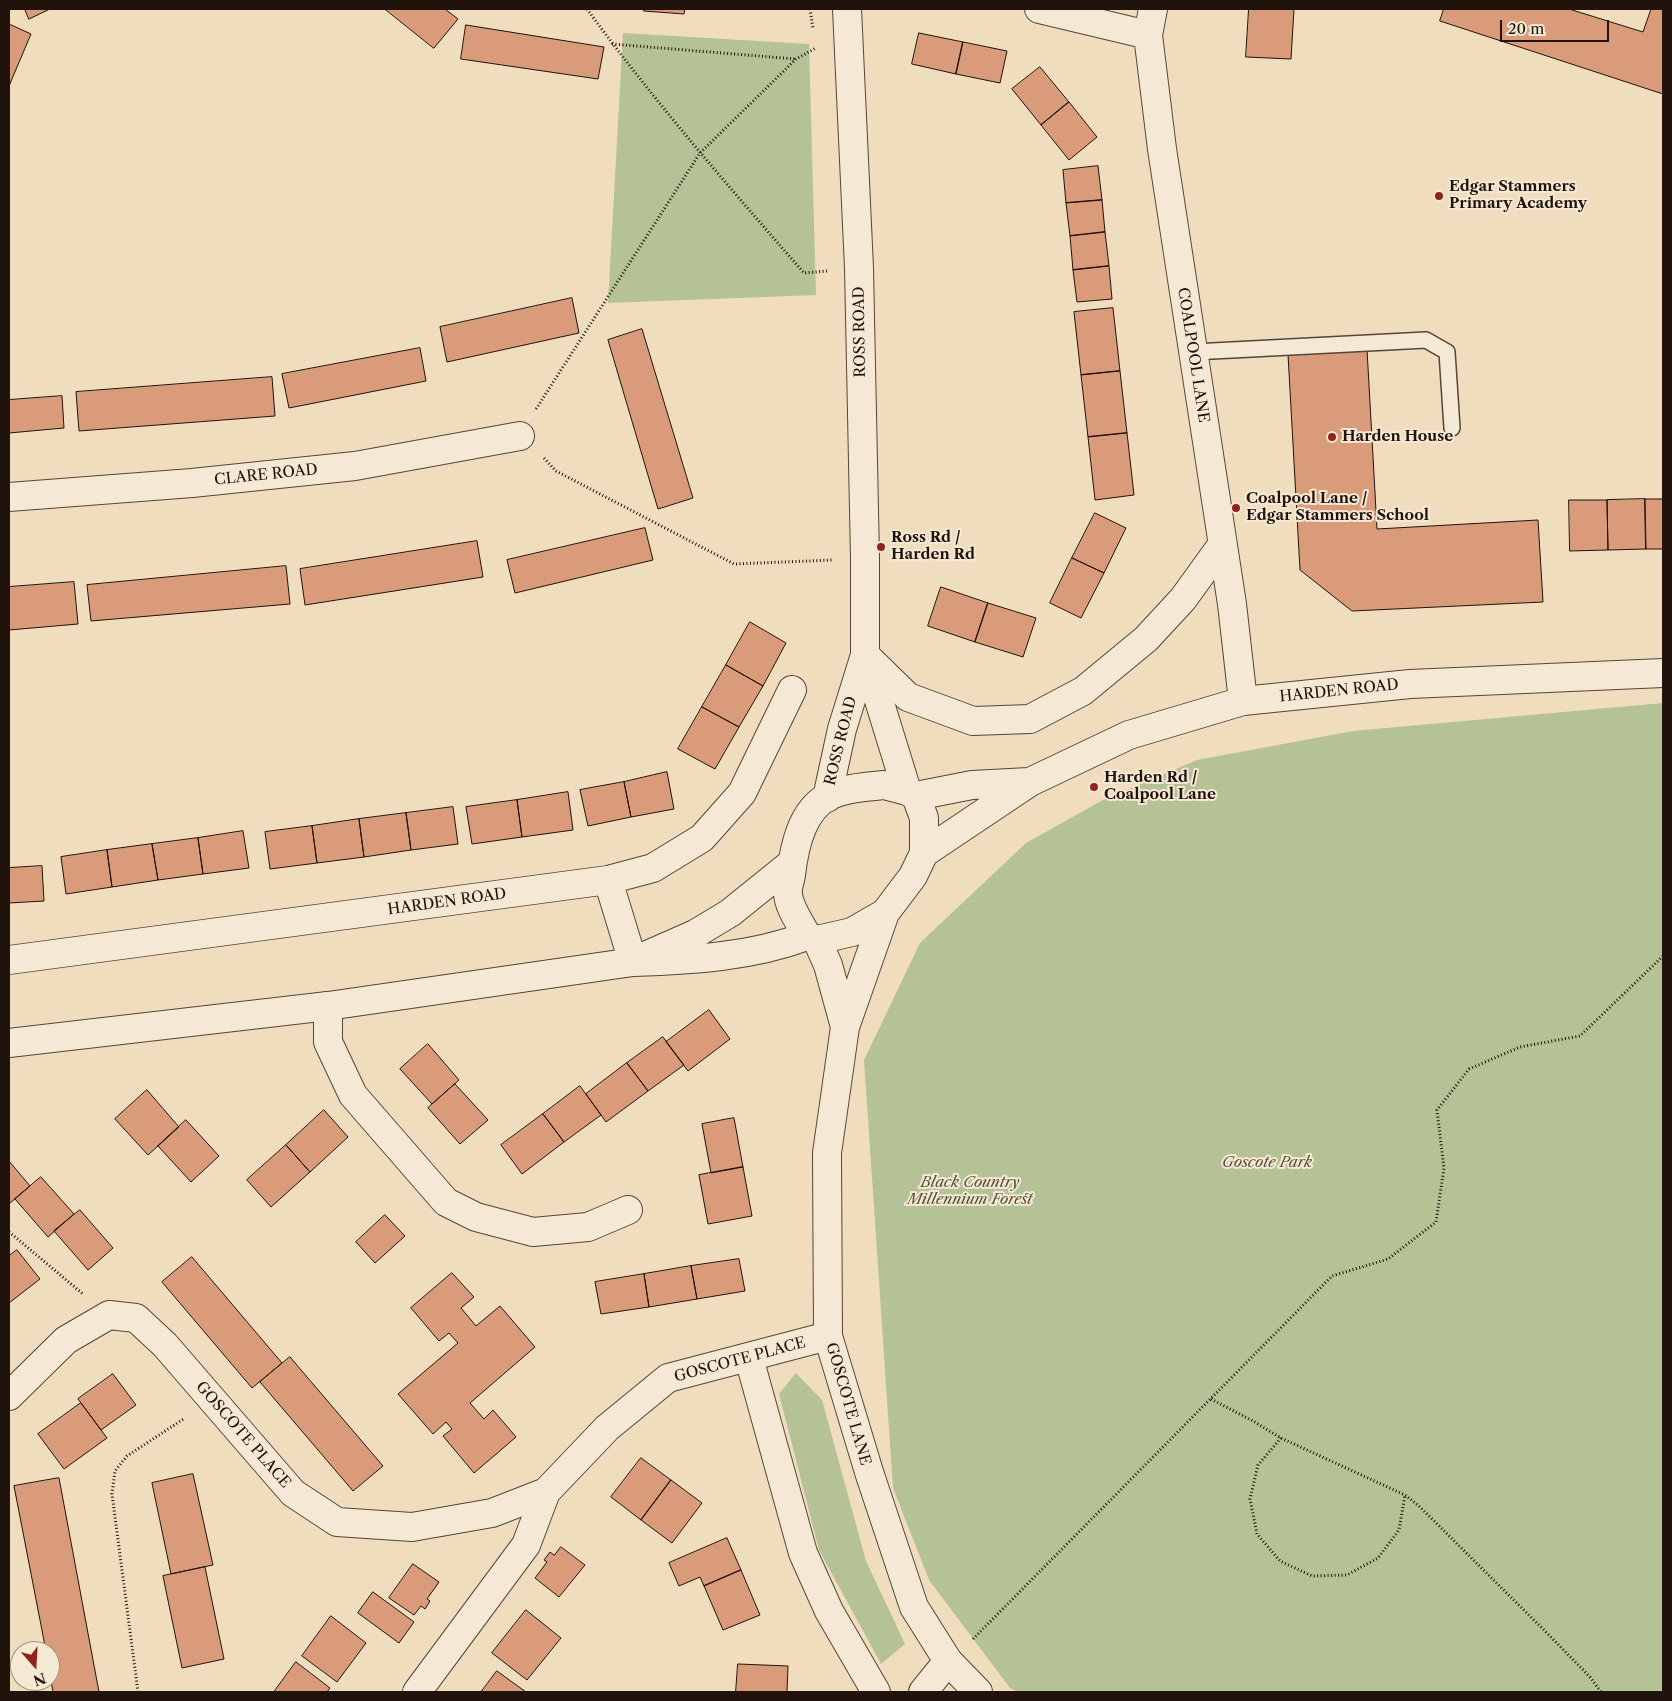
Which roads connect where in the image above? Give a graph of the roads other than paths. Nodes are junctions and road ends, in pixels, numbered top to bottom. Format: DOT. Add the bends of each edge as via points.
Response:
graph roads {
  1 [pos="847,9"];
  2 [pos="1039,9"];
  3 [pos="1153,9"];
  4 [pos="1148,35"];
  5 [pos="1193,352"];
  6 [pos="1452,428"];
  7 [pos="520,436"];
  8 [pos="9,497"];
  9 [pos="1222,545"];
  10 [pos="865,656"];
  11 [pos="1663,674"];
  12 [pos="792,690"];
  13 [pos="1243,701"];
  14 [pos="1030,782"];
  15 [pos="911,793"];
  16 [pos="827,798"];
  17 [pos="924,853"];
  18 [pos="792,863"];
  19 [pos="608,880"];
  20 [pos="884,913"];
  21 [pos="812,938"];
  22 [pos="9,960"];
  23 [pos="633,962"];
  24 [pos="328,1006"];
  25 [pos="845,1027"];
  26 [pos="9,1042"];
  27 [pos="628,1210"];
  28 [pos="828,1336"];
  29 [pos="749,1358"];
  30 [pos="9,1396"];
  31 [pos="546,1492"];
  32 [pos="948,1661"];
  33 [pos="417,1692"];
  34 [pos="876,1692"];
  35 [pos="923,1692"];
  36 [pos="978,1692"];
  1 -- 10 [label="street, ROSS ROAD" via="859,268"];
  2 -- 4 [label="street"];
  3 -- 4 [label="street, COALPOOL LANE"];
  4 -- 5 [label="street, COALPOOL LANE"];
  5 -- 6 [label="lane" via="1426,340 1447,352"];
  5 -- 9 [label="street, COALPOOL LANE"];
  7 -- 8 [label="street, CLARE ROAD" via="355,466"];
  9 -- 10 [label="street" via="1182,599 1146,639 1083,692 1030,719 973,721 908,696"];
  9 -- 13 [label="street, COALPOOL LANE"];
  10 -- 15 [label="street, ROSS ROAD"];
  10 -- 16 [label="street, ROSS ROAD" via="842,729"];
  11 -- 13 [label="street, HARDEN ROAD" via="1410,684"];
  12 -- 19 [label="street, HARDEN ROAD" via="742,793 702,838 653,868"];
  13 -- 14 [label="street, HARDEN ROAD" via="1128,736"];
  14 -- 15 [label="street, HARDEN ROAD"];
  14 -- 17 [label="street, HARDEN ROAD"];
  15 -- 16 [label="street" via="884,785 850,789"];
  15 -- 17 [label="street" via="924,818"];
  16 -- 18 [label="street" via="806,822"];
  17 -- 20 [label="street" via="913,876"];
  18 -- 21 [label="street" via="788,894 794,912"];
  18 -- 23 [label="street" via="730,913 695,934"];
  19 -- 22 [label="street, HARDEN ROAD"];
  19 -- 23 [label="street"];
  20 -- 21 [label="street" via="852,932"];
  20 -- 25 [label="street, GOSCOTE LANE"];
  21 -- 23 [label="street" via="740,955"];
  21 -- 25 [label="street, GOSCOTE LANE" via="828,965"];
  23 -- 24 [label="street"];
  24 -- 26 [label="street"];
  24 -- 27 [label="street" via="328,1042 353,1095 446,1202 476,1217 533,1232 588,1227"];
  25 -- 28 [label="street, GOSCOTE LANE" via="827,1153"];
  28 -- 29 [label="street, GOSCOTE PLACE"];
  28 -- 32 [label="street, GOSCOTE LANE" via="868,1472 914,1607"];
  29 -- 31 [label="street, GOSCOTE PLACE" via="668,1378 607,1428"];
  29 -- 34 [label="street" via="803,1553 829,1611"];
  30 -- 31 [label="street, GOSCOTE PLACE" via="66,1340 109,1314 136,1318 165,1344 293,1493 337,1522 412,1527 492,1513"];
  31 -- 33 [label="street" via="526,1545"];
  32 -- 35 [label="street"];
  32 -- 36 [label="street, GOSCOTE LANE"];
}
